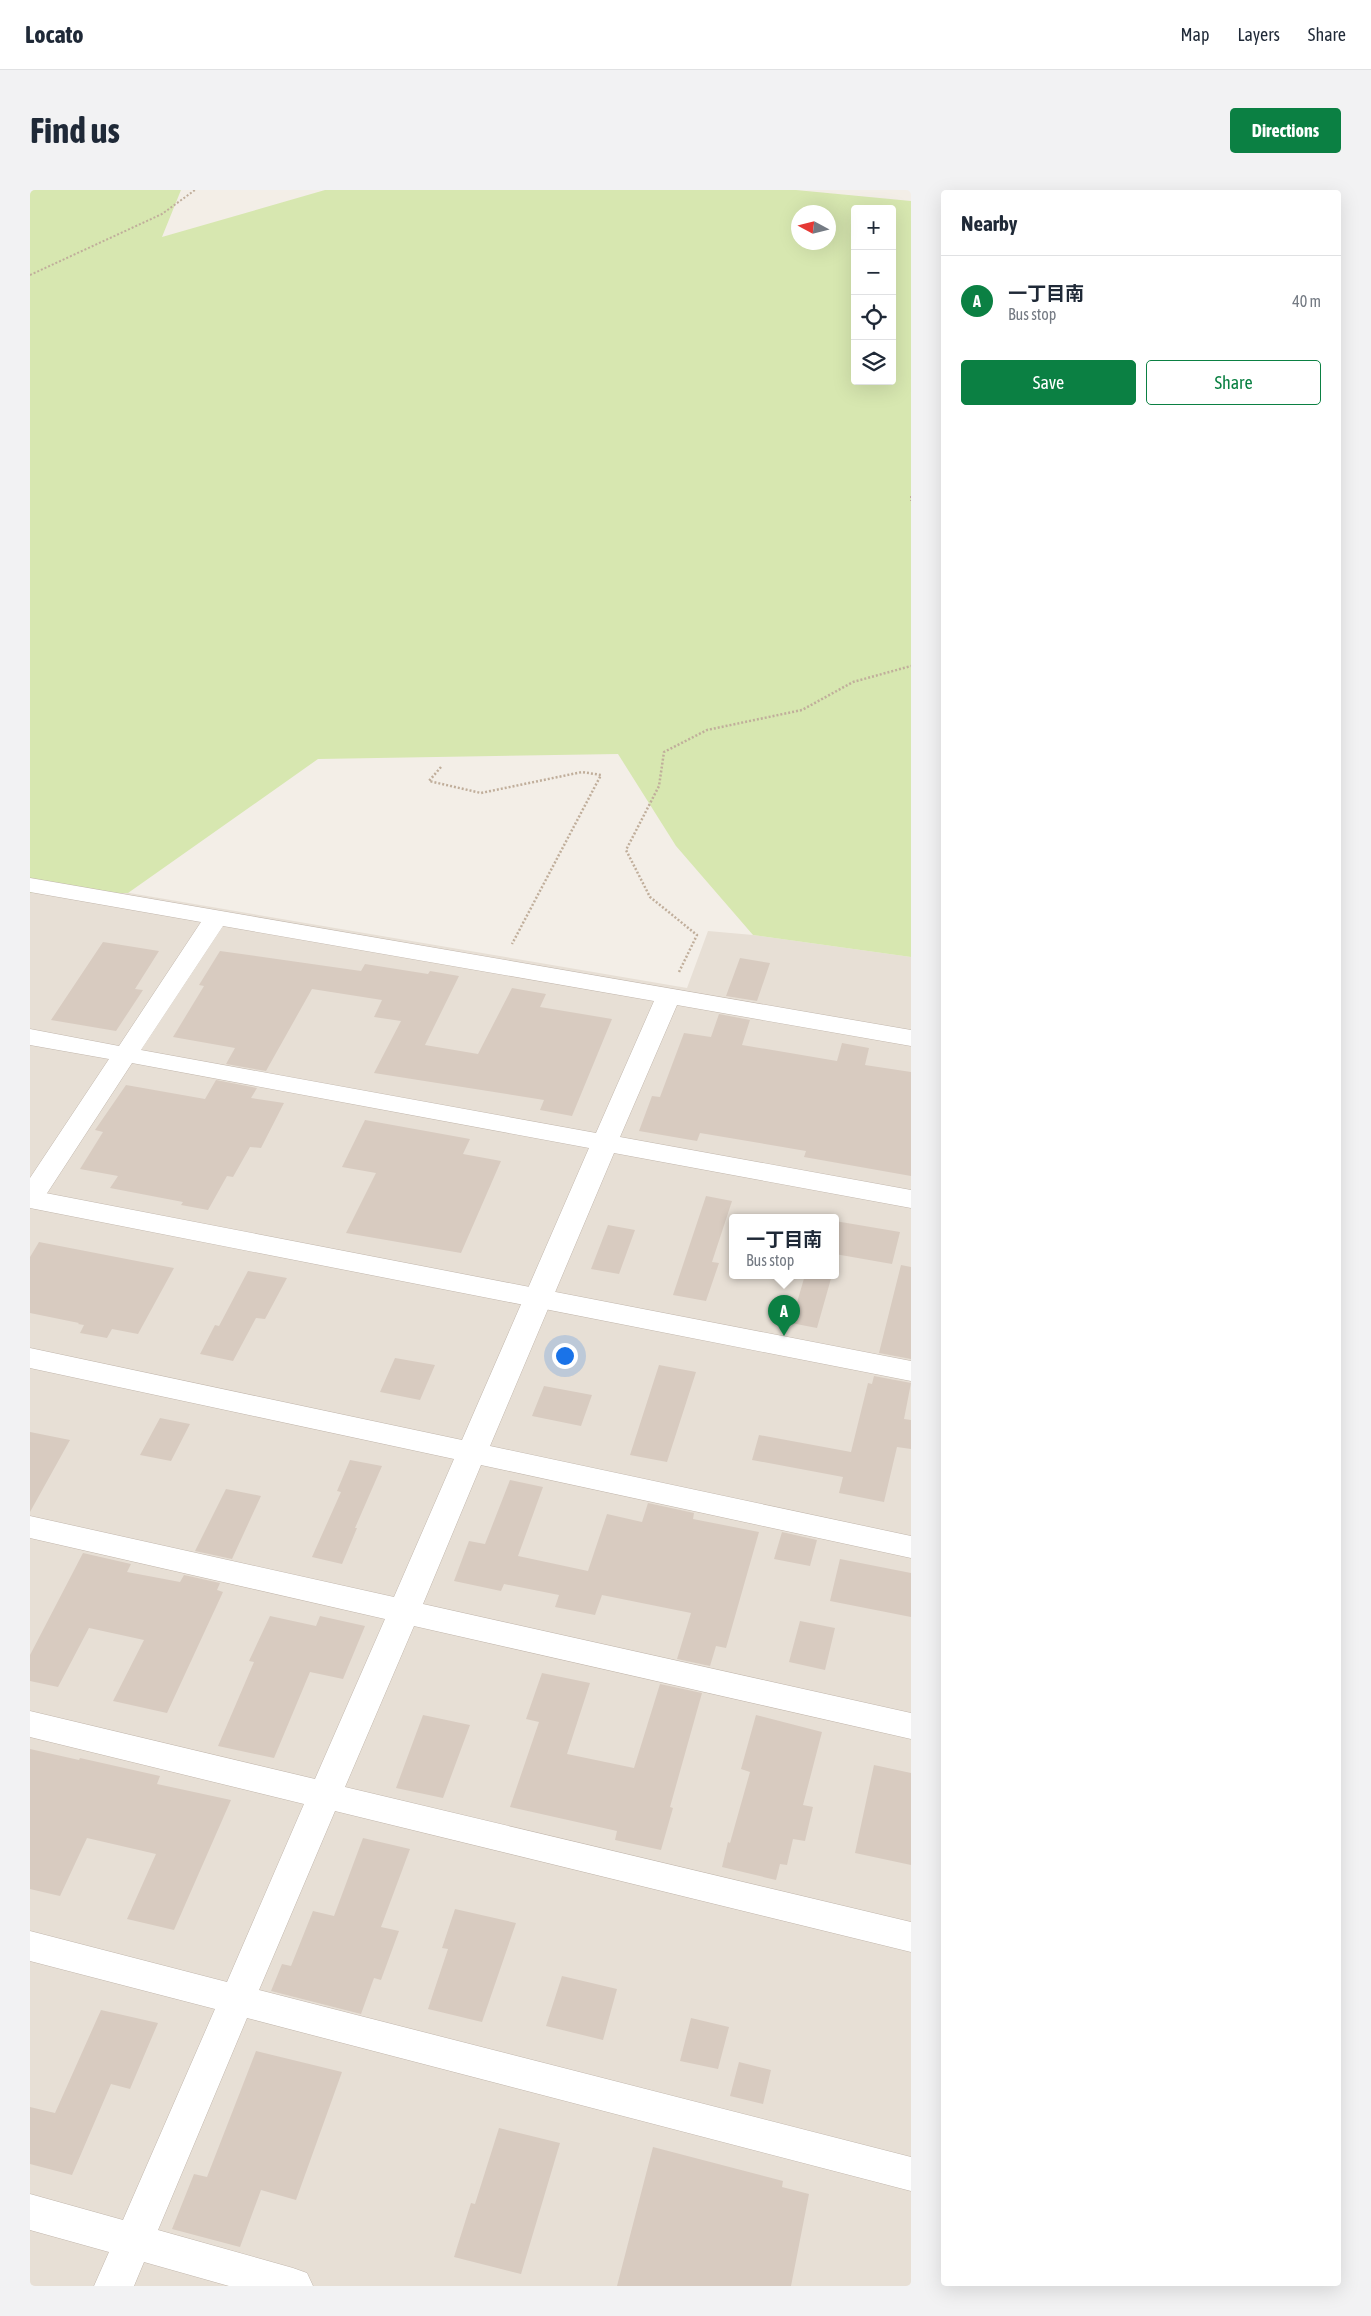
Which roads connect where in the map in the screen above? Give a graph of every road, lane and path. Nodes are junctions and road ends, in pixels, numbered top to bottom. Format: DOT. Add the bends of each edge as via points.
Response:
graph roads {
  1 [pos="195,190"];
  2 [pos="30,276"];
  3 [pos="911,496"];
  4 [pos="911,501"];
  5 [pos="911,666"];
  6 [pos="441,767"];
  7 [pos="30,885"];
  8 [pos="216,918"];
  9 [pos="500,967"];
  10 [pos="668,996"];
  11 [pos="30,1037"];
  12 [pos="911,1038"];
  13 [pos="125,1055"];
  14 [pos="604,1143"];
  15 [pos="30,1198"];
  16 [pos="911,1199"];
  17 [pos="538,1298"];
  18 [pos="30,1358"];
  19 [pos="911,1371"];
  20 [pos="472,1453"];
  21 [pos="30,1526"];
  22 [pos="911,1547"];
  23 [pos="404,1611"];
  24 [pos="30,1724"];
  25 [pos="911,1726"];
  26 [pos="325,1795"];
  27 [pos="911,1937"];
  28 [pos="30,1946"];
  29 [pos="237,2000"];
  30 [pos="911,2174"];
  31 [pos="30,2212"];
  32 [pos="134,2241"];
  33 [pos="114,2286"];
  34 [pos="293,2286"];
  1 -- 2 [label="path" via="162,214"];
  3 -- 4 [label="path"];
  5 -- 10 [label="path" via="853,682 802,710 707,730 664,752 659,786 626,850 650,897 697,934"];
  6 -- 9 [label="path" via="429,781 481,793 582,772 601,775"];
  7 -- 8 [label="street"];
  8 -- 9 [label="street"];
  8 -- 13 [label="street"];
  9 -- 10 [label="street"];
  10 -- 12 [label="street"];
  10 -- 14 [label="street"];
  11 -- 13 [label="street"];
  13 -- 14 [label="street"];
  13 -- 15 [label="street"];
  14 -- 16 [label="street"];
  14 -- 17 [label="street"];
  15 -- 17 [label="street"];
  17 -- 19 [label="street"];
  17 -- 20 [label="street"];
  18 -- 20 [label="street"];
  20 -- 22 [label="street"];
  20 -- 23 [label="street"];
  21 -- 23 [label="street"];
  23 -- 25 [label="street"];
  23 -- 26 [label="street"];
  24 -- 26 [label="street"];
  26 -- 27 [label="street"];
  26 -- 29 [label="street"];
  28 -- 29 [label="street"];
  29 -- 30 [label="street"];
  29 -- 32 [label="street"];
  31 -- 32 [label="street"];
  32 -- 33 [label="street"];
  32 -- 34 [label="street"];
}
